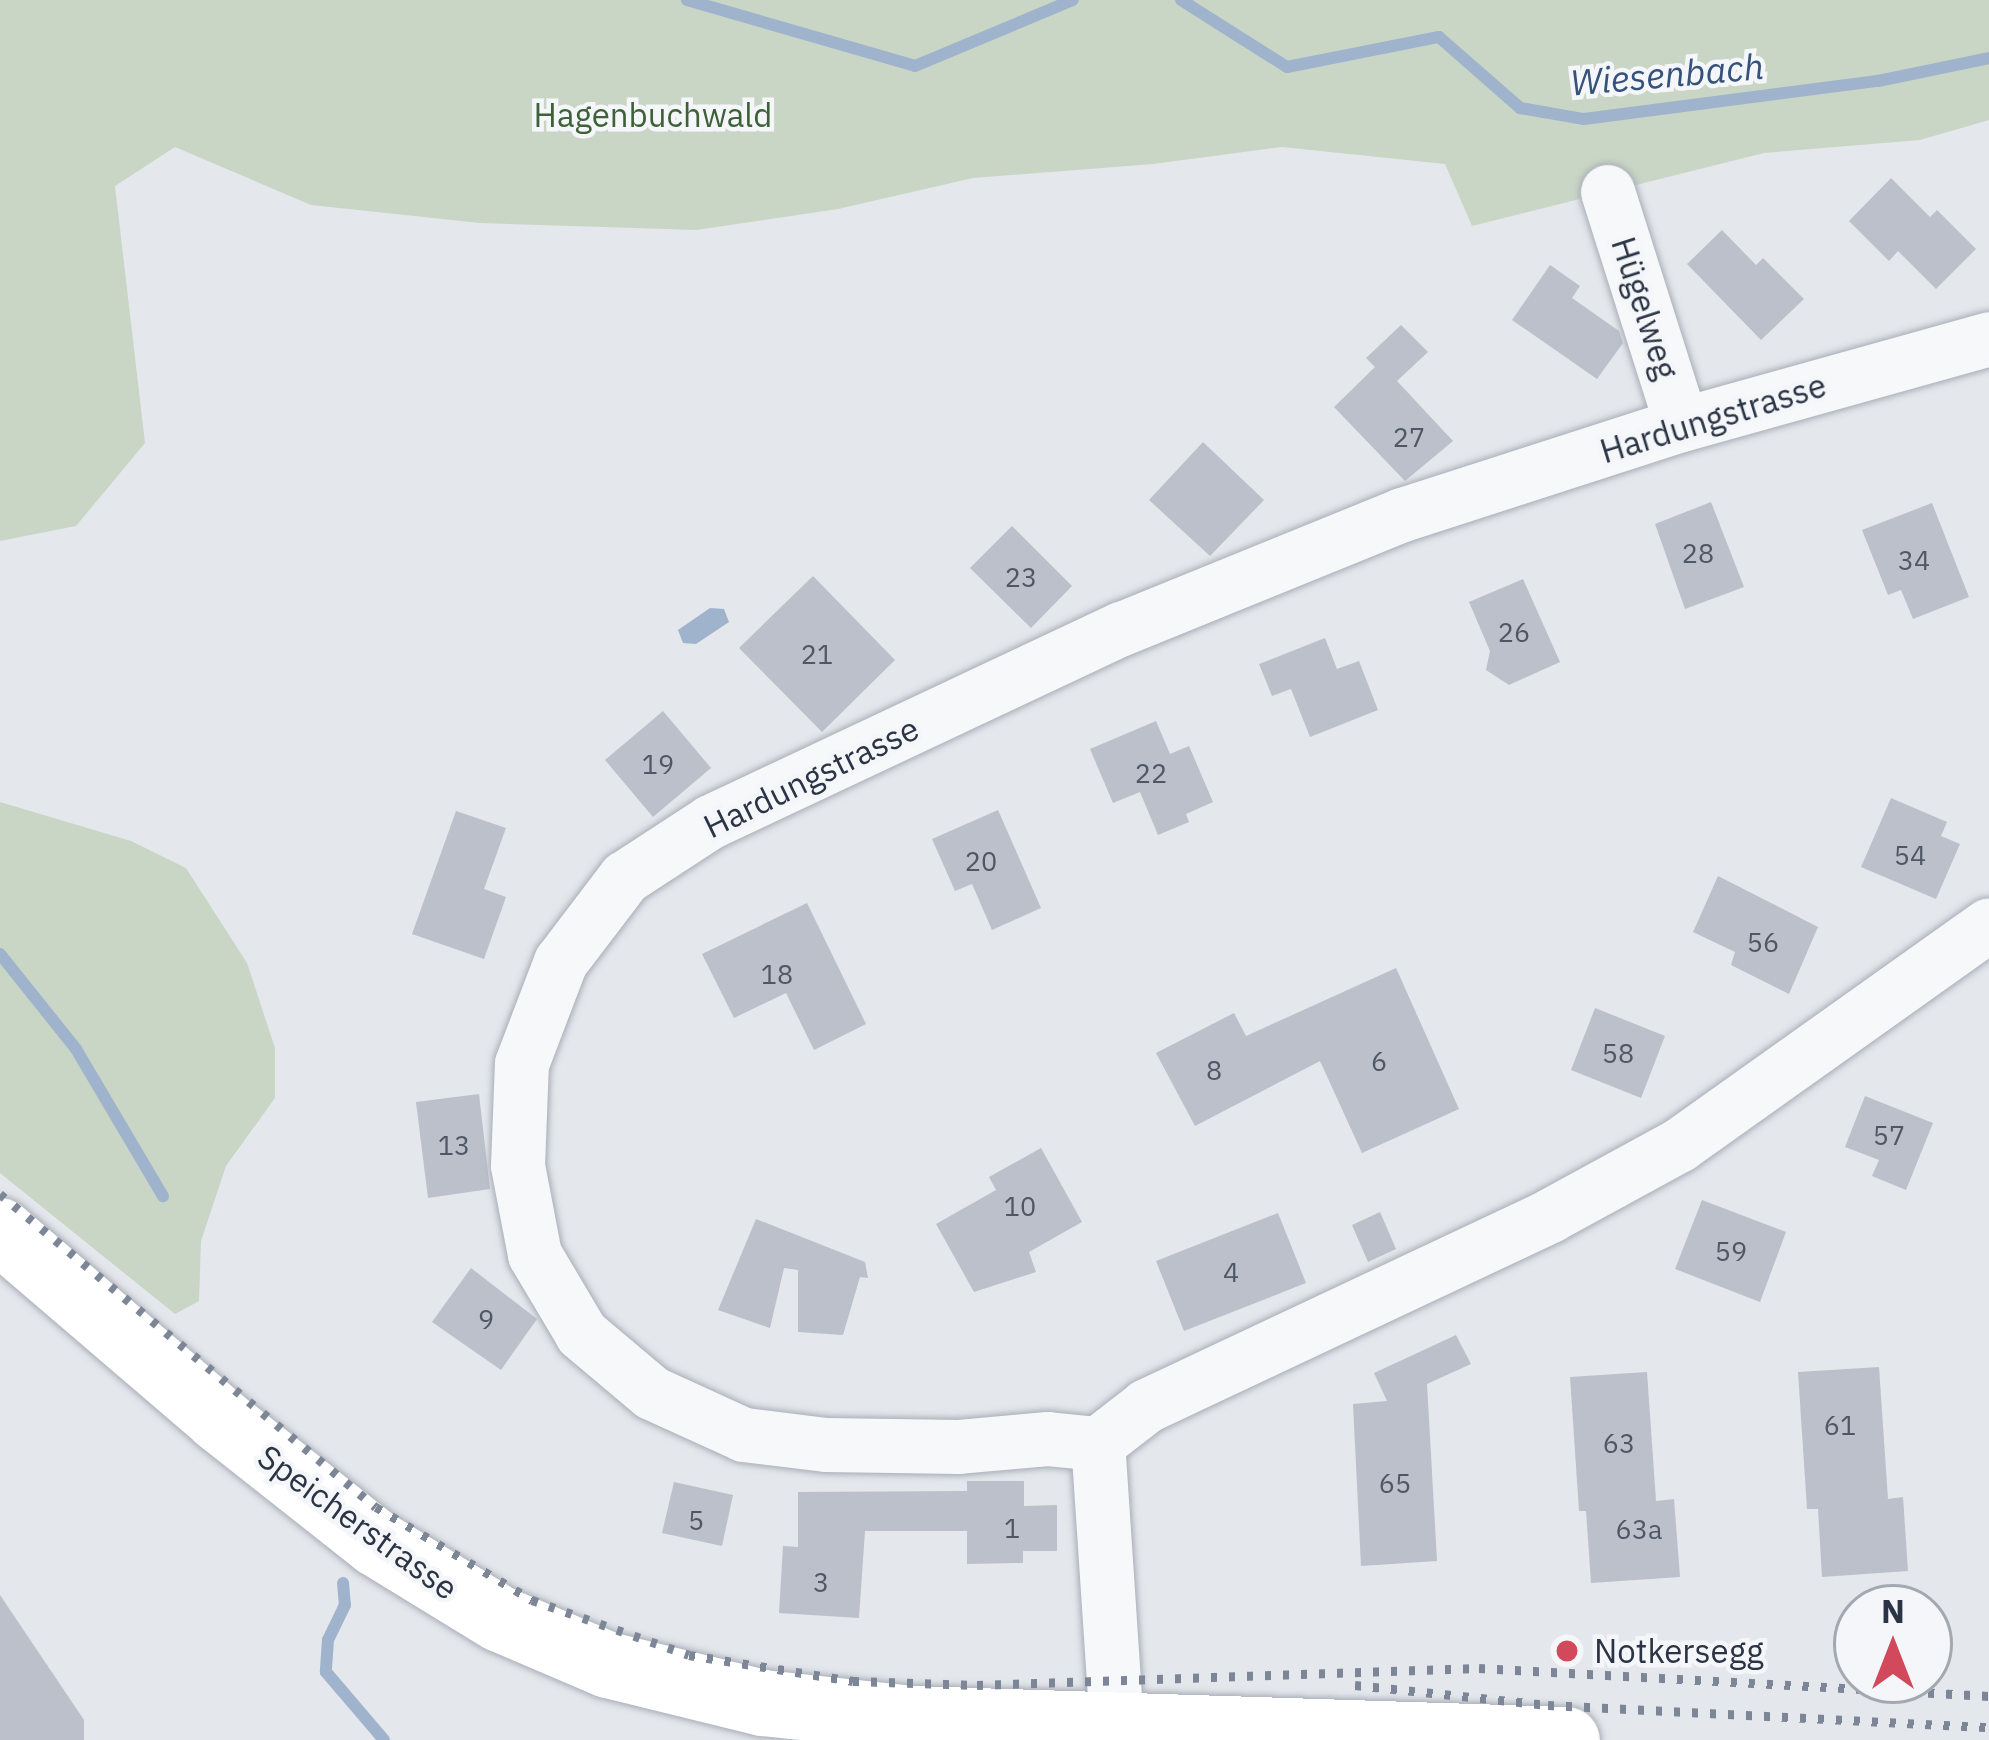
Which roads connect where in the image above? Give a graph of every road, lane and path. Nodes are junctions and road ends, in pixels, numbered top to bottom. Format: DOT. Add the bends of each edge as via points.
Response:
graph roads {
  1 [pos="1608,192"];
  2 [pos="1989,339"];
  3 [pos="1682,424"];
  4 [pos="1989,925"];
  5 [pos="0,1231"];
  6 [pos="1098,1444"];
  7 [pos="1117,1727"];
  8 [pos="1567,1740"];
  1 -- 3 [label="street, Hügelweg"];
  2 -- 3 [label="street, Hardungstrasse"];
  3 -- 6 [label="street, Hardungstrasse" via="1403,515 1121,629 711,822 625,878 561,962 522,1064 518,1166 535,1256 583,1334 652,1393 744,1436 826,1445"];
  4 -- 6 [label="street" via="1680,1145 1550,1216 1147,1406"];
  5 -- 7 [label="main road, Speicherstrasse" via="376,1544 555,1645 764,1702 913,1719"];
  6 -- 7 [label="street"];
  7 -- 8 [label="main road, Speicherstrasse"];
}
